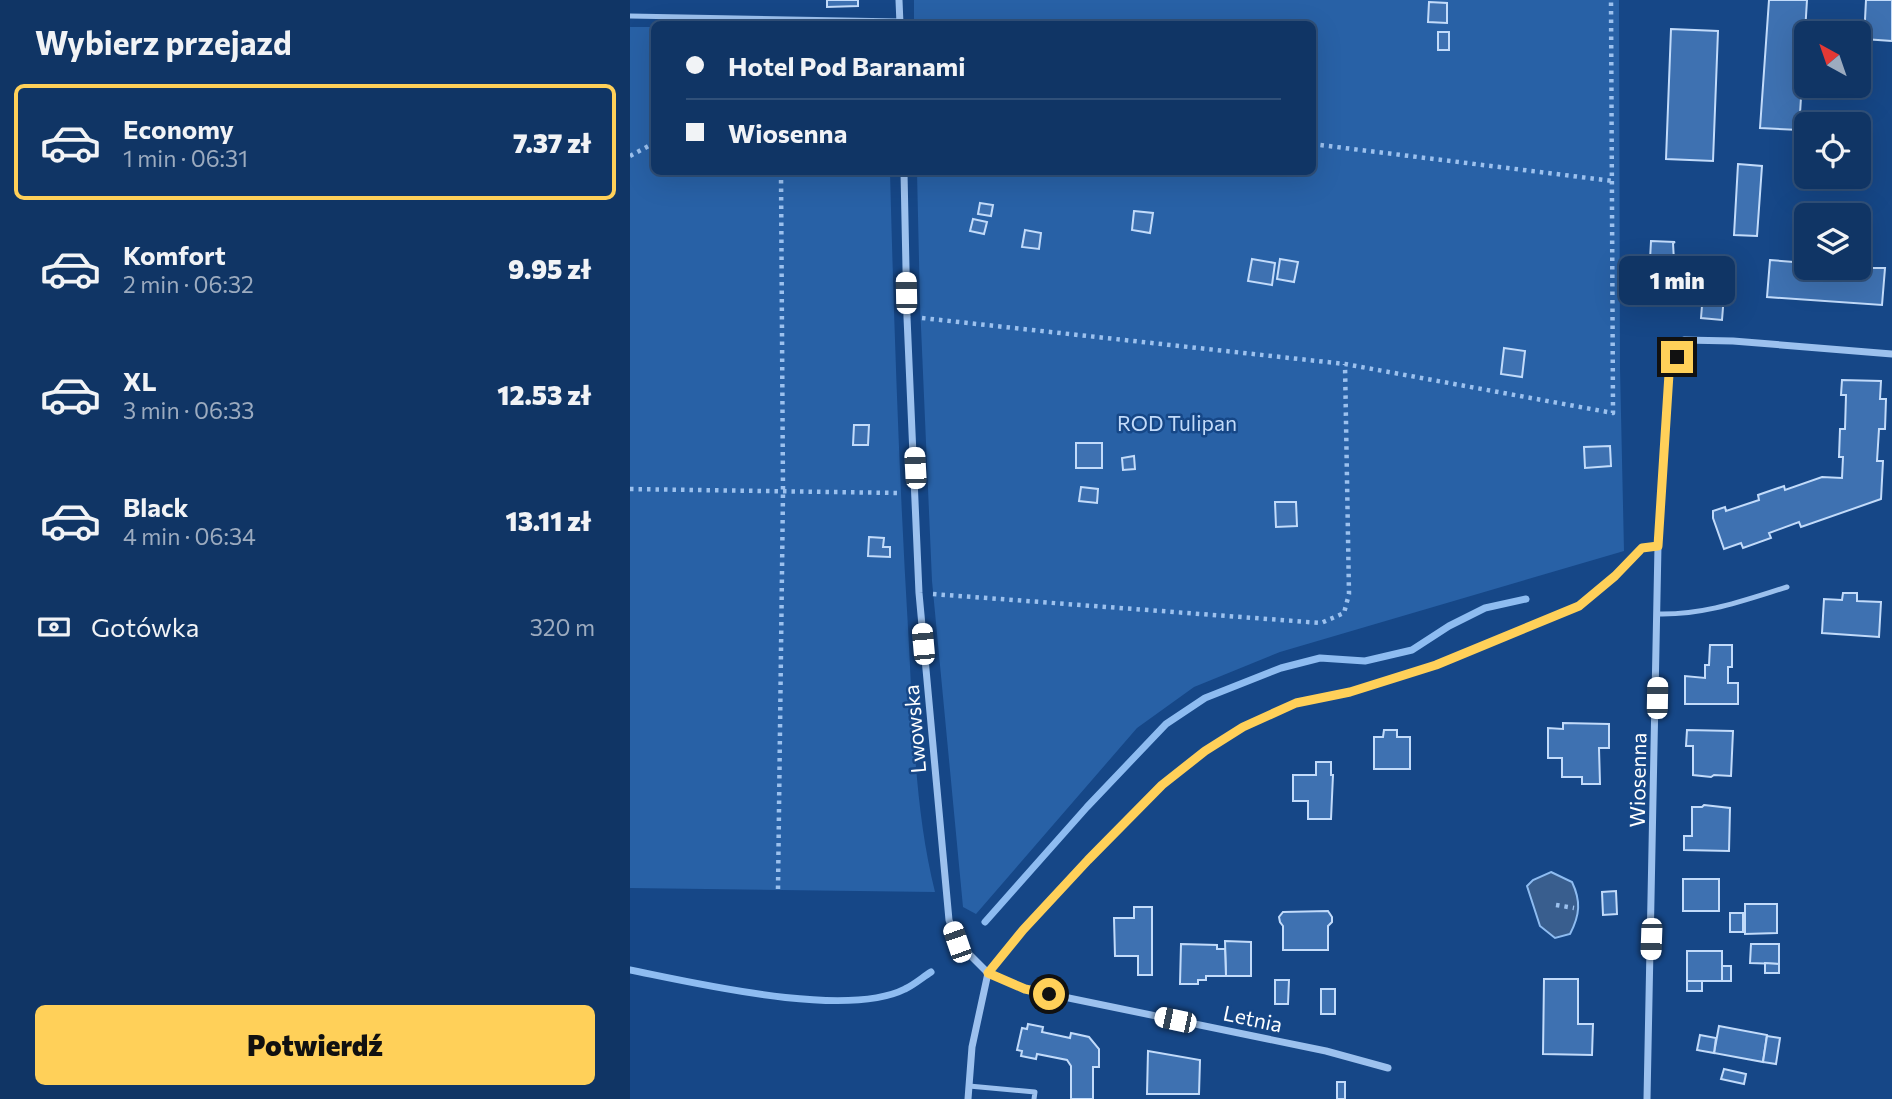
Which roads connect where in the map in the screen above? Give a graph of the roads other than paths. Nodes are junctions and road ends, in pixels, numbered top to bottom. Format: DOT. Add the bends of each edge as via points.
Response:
graph roads {
  1 [pos="899,0"];
  2 [pos="630,16"];
  3 [pos="855,21"];
  4 [pos="900,21"];
  5 [pos="904,175"];
  6 [pos="1892,355"];
  7 [pos="1658,546"];
  8 [pos="1787,587"];
  9 [pos="1658,614"];
  10 [pos="988,973"];
  11 [pos="1388,1068"];
  12 [pos="969,1086"];
  13 [pos="968,1099"];
  14 [pos="1034,1099"];
  15 [pos="1647,1099"];
  1 -- 4 [label="street"];
  2 -- 3 [label="lane"];
  5 -- 10 [label="street, Lwowska" via="919,593 949,920 957,942"];
  6 -- 7 [label="street, Wiosenna" via="1684,340 1669,374"];
  7 -- 9 [label="street, Wiosenna"];
  7 -- 10 [label="street" via="1642,548 1579,606 1436,665 1350,692 1296,703 1205,751 1162,785 1088,860"];
  8 -- 9 [label="lane" via="1714,610"];
  9 -- 15 [label="street, Wiosenna"];
  10 -- 11 [label="street, Letnia" via="1025,989"];
  10 -- 12 [label="street" via="972,1047"];
  12 -- 13 [label="street"];
  12 -- 14 [label="lane" via="1035,1092"];
}
